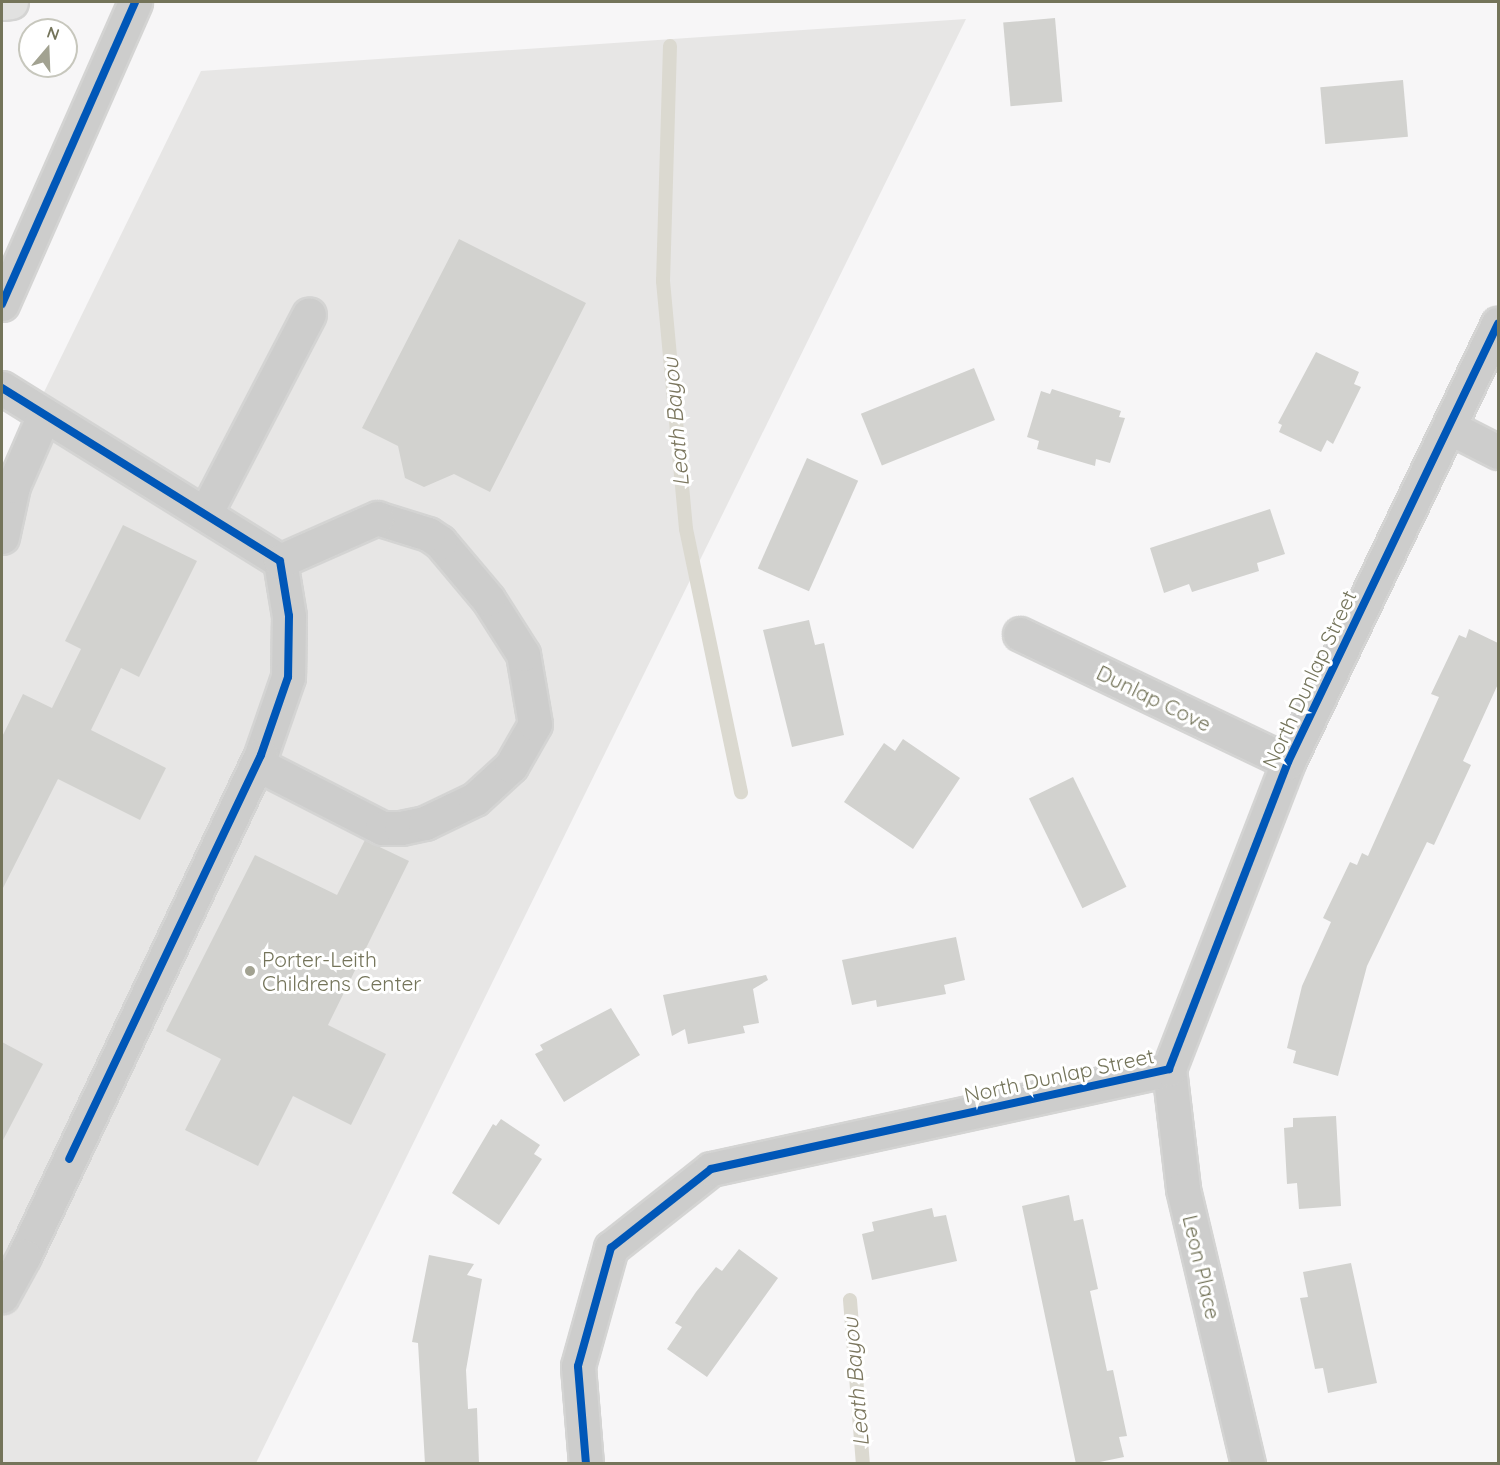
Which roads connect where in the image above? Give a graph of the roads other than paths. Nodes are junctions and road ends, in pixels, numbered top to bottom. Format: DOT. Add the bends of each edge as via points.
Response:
graph roads {
  1 [pos="11,2"];
  2 [pos="135,2"];
  3 [pos="2,3"];
  4 [pos="2,304"];
  5 [pos="309,314"];
  6 [pos="1498,324"];
  7 [pos="2,388"];
  8 [pos="44,415"];
  9 [pos="1449,427"];
  10 [pos="1498,452"];
  11 [pos="206,514"];
  12 [pos="2,537"];
  13 [pos="280,561"];
  14 [pos="1020,634"];
  15 [pos="1288,762"];
  16 [pos="257,764"];
  17 [pos="1169,1069"];
  18 [pos="2,1296"];
  19 [pos="586,1464"];
  20 [pos="1248,1464"];
  1 -- 3 [label="main road"];
  2 -- 4 [label="street"];
  5 -- 11 [label="street"];
  6 -- 9 [label="street, North Dunlap Street"];
  7 -- 8 [label="street"];
  8 -- 11 [label="street"];
  8 -- 12 [label="street" via="13,486"];
  9 -- 10 [label="street"];
  9 -- 15 [label="street, North Dunlap Street"];
  11 -- 13 [label="street"];
  13 -- 16 [label="street" via="289,616 288,677"];
  13 -- 16 [label="street" via="376,518 428,534 440,542 488,599 523,654 535,724 511,766 475,799 425,823 401,828 382,828"];
  14 -- 15 [label="street, Dunlap Cove"];
  15 -- 17 [label="street, North Dunlap Street"];
  16 -- 18 [label="street"];
  17 -- 19 [label="street, North Dunlap Street" via="711,1169 611,1248 578,1366"];
  17 -- 20 [label="street, Leon Place" via="1183,1189"];
}
